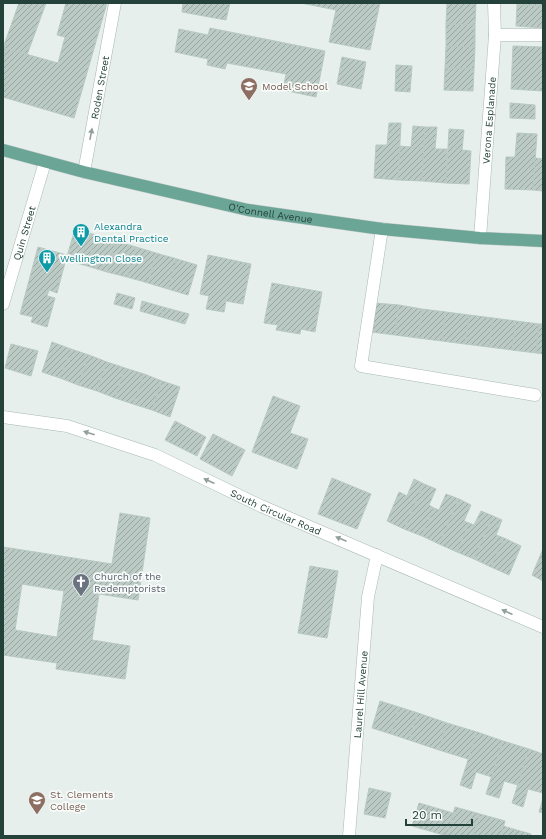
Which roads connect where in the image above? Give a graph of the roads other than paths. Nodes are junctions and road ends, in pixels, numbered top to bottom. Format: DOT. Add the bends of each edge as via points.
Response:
graph roads {
  1 [pos="115,3"];
  2 [pos="494,3"];
  3 [pos="495,35"];
  4 [pos="543,36"];
  5 [pos="3,150"];
  6 [pos="45,162"];
  7 [pos="84,172"];
  8 [pos="382,228"];
  9 [pos="480,238"];
  10 [pos="543,242"];
  11 [pos="3,304"];
  12 [pos="535,395"];
  13 [pos="3,417"];
  14 [pos="377,555"];
  15 [pos="543,627"];
  16 [pos="349,836"];
  7 -- 1 [label="street, Roden Street, one-way"];
  2 -- 3 [label="street, Verona Esplanade"];
  3 -- 4 [label="street"];
  3 -- 9 [label="street, Verona Esplanade"];
  5 -- 6 [label="main road, O'Connell Avenue"];
  6 -- 7 [label="main road, O'Connell Avenue"];
  6 -- 11 [label="street, Quin Street"];
  7 -- 8 [label="main road, O'Connell Avenue" via="248,210"];
  8 -- 9 [label="main road, O'Connell Avenue"];
  8 -- 12 [label="street" via="361,366"];
  9 -- 10 [label="main road, O'Connell Avenue"];
  14 -- 13 [label="street, South Circular Road, one-way" via="261,506 155,455 67,426"];
  15 -- 14 [label="street, South Circular Road, one-way"];
  14 -- 16 [label="street, Laurel Hill Avenue" via="368,597"];
}
